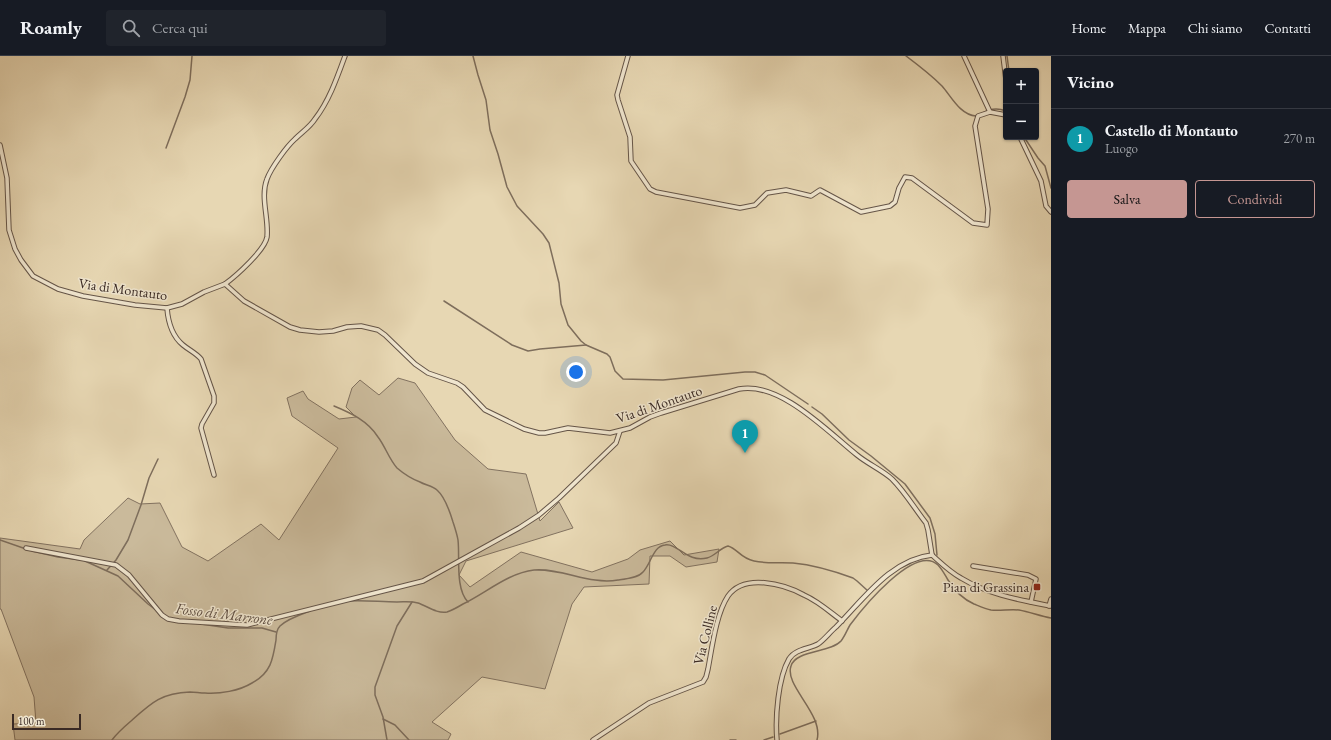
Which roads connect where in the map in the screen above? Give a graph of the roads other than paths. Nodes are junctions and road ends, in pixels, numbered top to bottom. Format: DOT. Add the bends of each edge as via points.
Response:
graph roads {
  1 [pos="346,56"];
  2 [pos="628,56"];
  3 [pos="964,56"];
  4 [pos="1003,56"];
  5 [pos="1004,68"];
  6 [pos="990,112"];
  7 [pos="1003,114"];
  8 [pos="1021,140"];
  9 [pos="0,145"];
  10 [pos="1051,212"];
  11 [pos="225,284"];
  12 [pos="167,308"];
  13 [pos="620,431"];
  14 [pos="214,475"];
  15 [pos="26,548"];
  16 [pos="932,555"];
  17 [pos="974,566"];
  18 [pos="1051,599"];
  19 [pos="1031,602"];
  20 [pos="1050,606"];
  21 [pos="842,621"];
  22 [pos="593,740"];
  23 [pos="777,740"];
  1 -- 11 [label="street" via="328,98 315,120 288,147 267,178 264,244 237,275"];
  2 -- 6 [label="street" via="617,95 630,137 631,161 650,189 740,208 755,205 767,193 786,190 811,196 820,190 861,212 890,206 895,202 905,177 912,178 973,223 987,225 988,209 976,126 978,116"];
  3 -- 6 [label="street"];
  4 -- 5 [label="street"];
  6 -- 7 [label="street"];
  8 -- 10 [label="street" via="1041,181 1046,206"];
  9 -- 12 [label="street, Via di Montauto" via="7,178 9,230 15,249 33,276 58,289 83,296"];
  11 -- 12 [label="street, Via di Montauto" via="182,304"];
  11 -- 16 [label="street, Via di Montauto" via="244,300 290,327 319,332 361,326 378,330 415,364 463,387 485,410 515,426 539,433 545,434 568,428 610,433 630,428 661,412 739,389 765,391 815,418 861,459 892,480 926,523"];
  12 -- 14 [label="street" via="172,330 182,344 201,358 214,396 214,403 201,428"];
  13 -- 15 [label="street" via="616,443 540,515 423,582 247,626 168,619 154,607 129,575 116,565"];
  16 -- 19 [label="street" via="960,578 987,591"];
  16 -- 21 [label="street" via="908,562 895,570"];
  17 -- 19 [label="street" via="1028,575 1036,579"];
  18 -- 20 [label="street"];
  19 -- 20 [label="street"];
  21 -- 22 [label="street, Via Colline" via="804,594 774,583 756,582 737,588 729,594 720,612 703,682 649,703"];
  21 -- 23 [label="street" via="818,644 798,651 790,657 784,669 777,708"];
}
